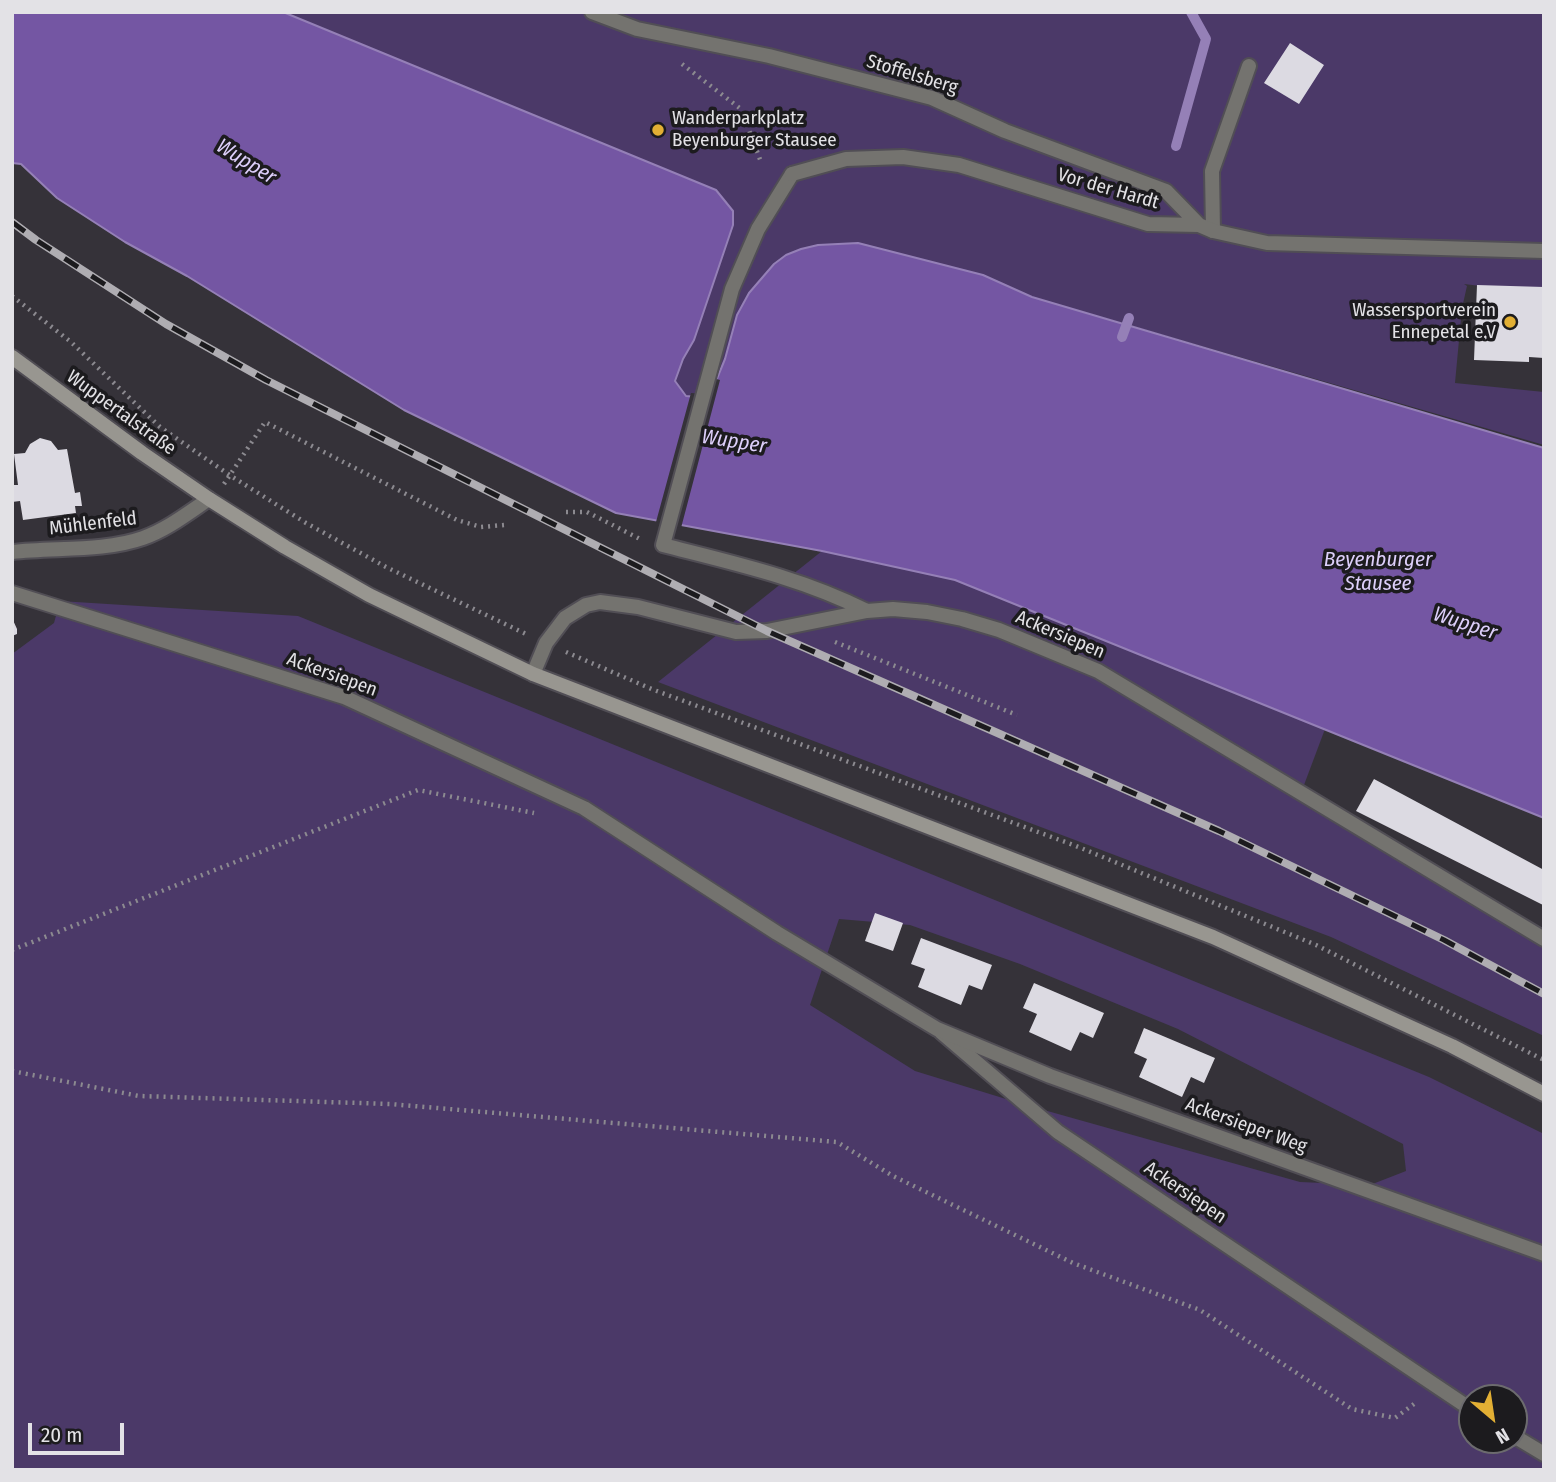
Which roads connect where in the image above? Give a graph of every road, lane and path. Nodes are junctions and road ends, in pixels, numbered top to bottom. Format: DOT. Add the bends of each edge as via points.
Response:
graph roads {
  1 [pos="592,12"];
  2 [pos="678,61"];
  3 [pos="1249,66"];
  4 [pos="761,162"];
  5 [pos="1199,225"];
  6 [pos="1213,231"];
  7 [pos="1544,251"];
  8 [pos="12,296"];
  9 [pos="12,357"];
  10 [pos="231,477"];
  11 [pos="209,499"];
  12 [pos="566,512"];
  13 [pos="504,524"];
  14 [pos="663,545"];
  15 [pos="12,552"];
  16 [pos="12,593"];
  17 [pos="867,611"];
  18 [pos="833,641"];
  19 [pos="546,643"];
  20 [pos="533,674"];
  21 [pos="1017,715"];
  22 [pos="537,814"];
  23 [pos="1544,939"];
  24 [pos="12,950"];
  25 [pos="937,1029"];
  26 [pos="1544,1060"];
  27 [pos="12,1071"];
  28 [pos="1544,1094"];
  29 [pos="1544,1254"];
  30 [pos="1438,1386"];
  31 [pos="1458,1400"];
  32 [pos="1528,1444"];
  33 [pos="1544,1454"];
  1 -- 5 [label="street, Stoffelsberg" via="637,29 769,55 932,98 1166,191"];
  2 -- 4 [label="path" via="741,109"];
  3 -- 6 [label="street" via="1212,172"];
  5 -- 6 [label="street, Vor der Hardt"];
  5 -- 14 [label="street, Vor der Hardt" via="1147,224 959,165 903,157 846,159 792,174 758,229 732,289"];
  6 -- 7 [label="street, Vor der Hardt" via="1267,243"];
  8 -- 10 [label="path" via="71,342 160,427"];
  9 -- 11 [label="main road, Wuppertalstraße"];
  10 -- 13 [label="path" via="265,422 457,520 481,527"];
  10 -- 19 [label="path" via="386,567"];
  11 -- 15 [label="street, Mühlenfeld" via="142,538"];
  11 -- 20 [label="main road, Wuppertalstraße" via="369,595"];
  12 -- 14 [label="path" via="587,512 639,539"];
  14 -- 17 [label="street" via="776,573"];
  16 -- 25 [label="street, Ackersiepen" via="344,697 584,808 777,933"];
  17 -- 19 [label="street, Ackersiepen" via="767,631 736,632 638,607 600,603 586,605 565,618"];
  17 -- 23 [label="street, Ackersiepen" via="893,609 962,619 1098,671"];
  18 -- 21 [label="path"];
  19 -- 20 [label="street, Ackersiepen"];
  19 -- 26 [label="path" via="654,690 1076,846 1316,945"];
  20 -- 28 [label="main road, Wuppertalstraße" via="1213,937 1452,1046"];
  22 -- 24 [label="path" via="418,790"];
  25 -- 29 [label="street, Ackersieper Weg" via="1050,1076"];
  25 -- 30 [label="street, Ackersiepen" via="1058,1132"];
  27 -- 30 [label="path" via="139,1096 390,1104 837,1142 892,1176 1073,1263 1200,1310 1353,1409 1395,1418"];
  30 -- 31 [label="street, Ackersiepen"];
  32 -- 33 [label="street"];
}
